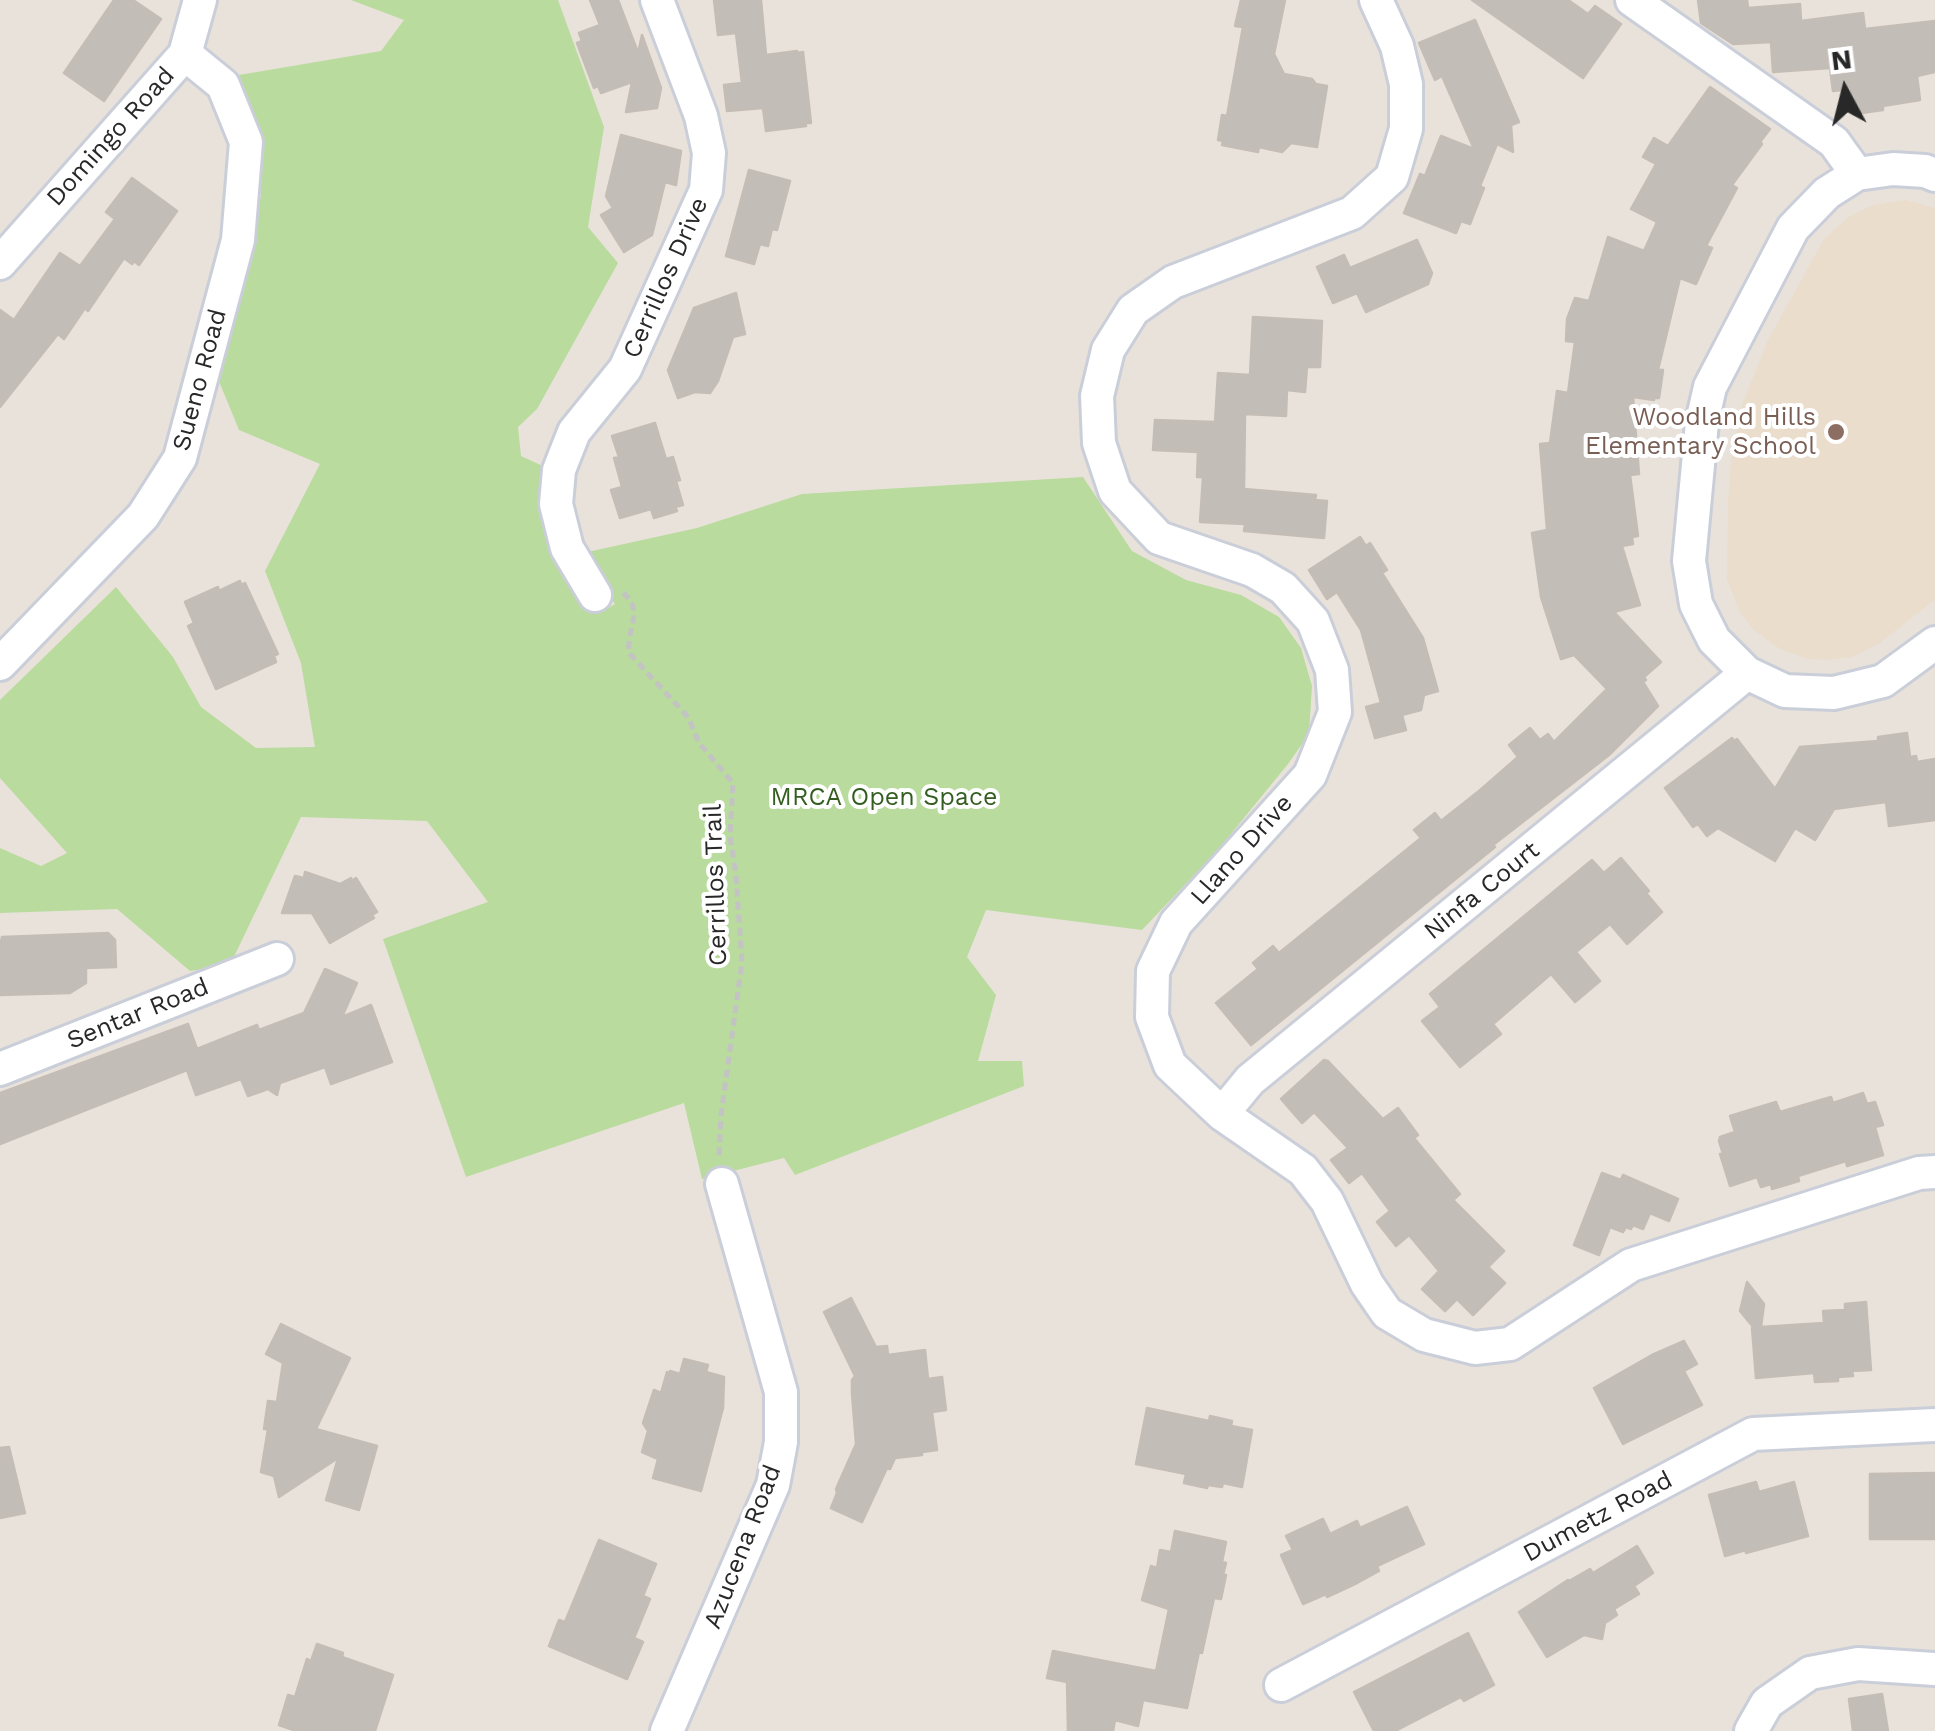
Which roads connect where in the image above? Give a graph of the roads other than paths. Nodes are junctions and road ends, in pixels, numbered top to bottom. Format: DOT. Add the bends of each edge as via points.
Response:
graph roads {
  1 [pos="200,0"];
  2 [pos="657,0"];
  3 [pos="1376,0"];
  4 [pos="1632,0"];
  5 [pos="185,54"];
  6 [pos="1856,174"];
  7 [pos="1935,175"];
  8 [pos="0,263"];
  9 [pos="595,595"];
  10 [pos="1935,644"];
  11 [pos="0,664"];
  12 [pos="1748,673"];
  13 [pos="277,959"];
  14 [pos="0,1069"];
  15 [pos="1222,1114"];
  16 [pos="1935,1172"];
  17 [pos="722,1184"];
  18 [pos="1935,1425"];
  19 [pos="1935,1669"];
  20 [pos="1281,1684"];
  21 [pos="667,1731"];
  22 [pos="1751,1731"];
  1 -- 5 [label="street, Domingo Road"];
  2 -- 9 [label="street, Cerrillos Drive" via="701,116 709,153 706,190 625,370 574,432 559,470 556,504 566,548"];
  3 -- 15 [label="street, Llano Drive" via="1406,84 1406,129 1392,178 1352,213 1173,282 1133,310 1108,350 1097,396 1099,443 1115,492 1160,538 1252,570 1283,588 1313,621 1332,670 1335,712 1310,775 1176,923 1153,971 1152,1017 1170,1064"];
  4 -- 6 [label="street" via="1834,142"];
  5 -- 8 [label="street, Domingo Road"];
  5 -- 11 [label="street, Sueno Road" via="224,86 246,142 238,240 180,458 144,516"];
  6 -- 7 [label="street" via="1892,169"];
  6 -- 12 [label="street" via="1793,228 1710,387 1702,422 1689,562 1696,604 1714,640"];
  10 -- 12 [label="street" via="1883,681 1834,693 1785,691"];
  12 -- 15 [label="street, Ninfa Court" via="1250,1080"];
  13 -- 14 [label="street, Sentar Road"];
  15 -- 16 [label="street, Llano Drive" via="1303,1170 1388,1312 1424,1335 1475,1348 1510,1344 1631,1265"];
  17 -- 21 [label="street, Azucena Road" via="781,1392 782,1442 773,1485"];
  18 -- 20 [label="street, Dumetz Road" via="1753,1434"];
  19 -- 22 [label="street" via="1858,1664 1810,1674 1767,1704"];
}
